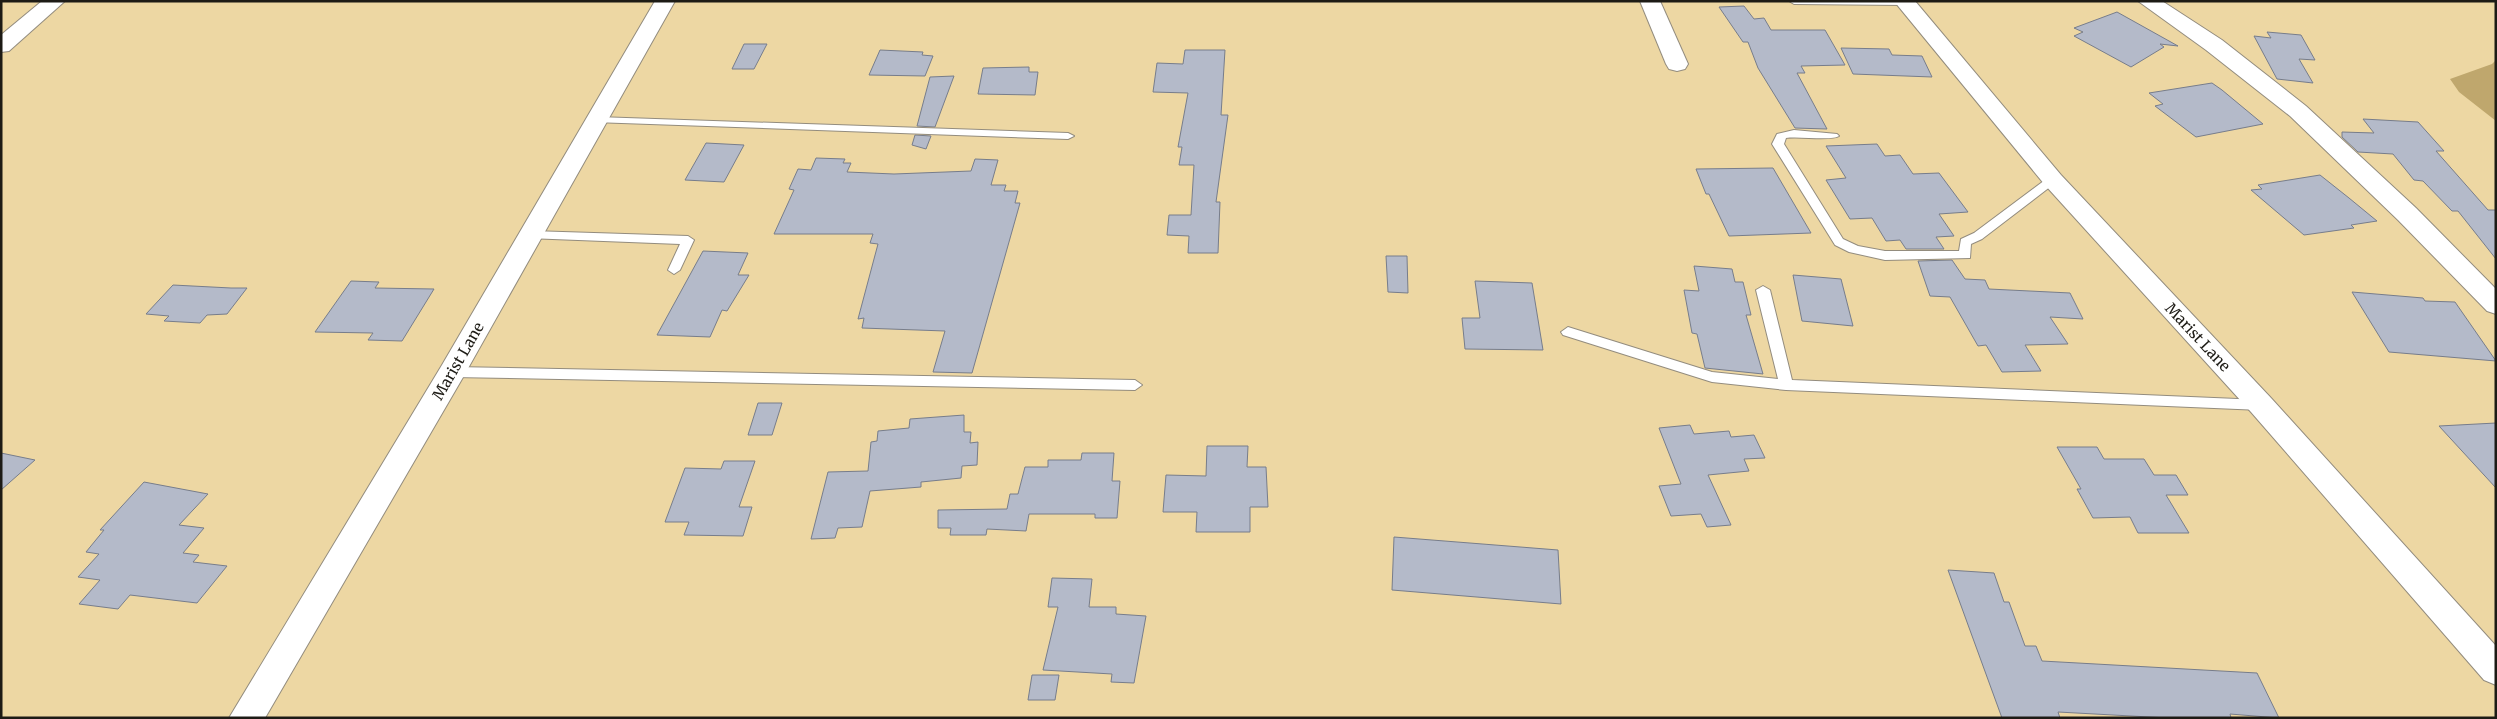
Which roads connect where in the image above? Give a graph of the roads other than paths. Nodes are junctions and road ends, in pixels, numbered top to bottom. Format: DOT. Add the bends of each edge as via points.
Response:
graph roads {
  1 [pos="55,1"];
  2 [pos="665,1"];
  3 [pos="1650,1"];
  4 [pos="1794,1"];
  5 [pos="1904,1"];
  6 [pos="2148,1"];
  7 [pos="1844,2"];
  8 [pos="1,46"];
  9 [pos="1677,64"];
  10 [pos="597,120"];
  11 [pos="1068,136"];
  12 [pos="1833,136"];
  13 [pos="2054,180"];
  14 [pos="530,236"];
  15 [pos="674,270"];
  16 [pos="1763,290"];
  17 [pos="2496,305"];
  18 [pos="1568,332"];
  19 [pos="452,372"];
  20 [pos="1135,385"];
  21 [pos="1786,385"];
  22 [pos="2261,405"];
  23 [pos="2496,670"];
  24 [pos="246,718"];
  1 -- 8 [label="street"];
  2 -- 10 [label="street, Marist Lane"];
  3 -- 9 [label="street"];
  4 -- 7 [label="lane"];
  5 -- 7 [label="lane"];
  5 -- 13 [label="street, Marist Lane"];
  6 -- 17 [label="street" via="2214,45 2298,111 2407,214"];
  10 -- 11 [label="lane"];
  10 -- 14 [label="street, Marist Lane"];
  12 -- 13 [label="lane" via="1806,131 1781,136 1778,144 1839,242 1852,249 1884,256 1966,255 1965,242 1978,236"];
  13 -- 22 [label="street, Marist Lane"];
  14 -- 15 [label="lane" via="688,240"];
  14 -- 19 [label="street, Marist Lane"];
  16 -- 21 [label="lane"];
  18 -- 21 [label="lane" via="1712,377"];
  19 -- 20 [label="lane"];
  19 -- 24 [label="street, Marist Lane"];
  21 -- 22 [label="lane"];
  22 -- 23 [label="street, Marist Lane"];
}
